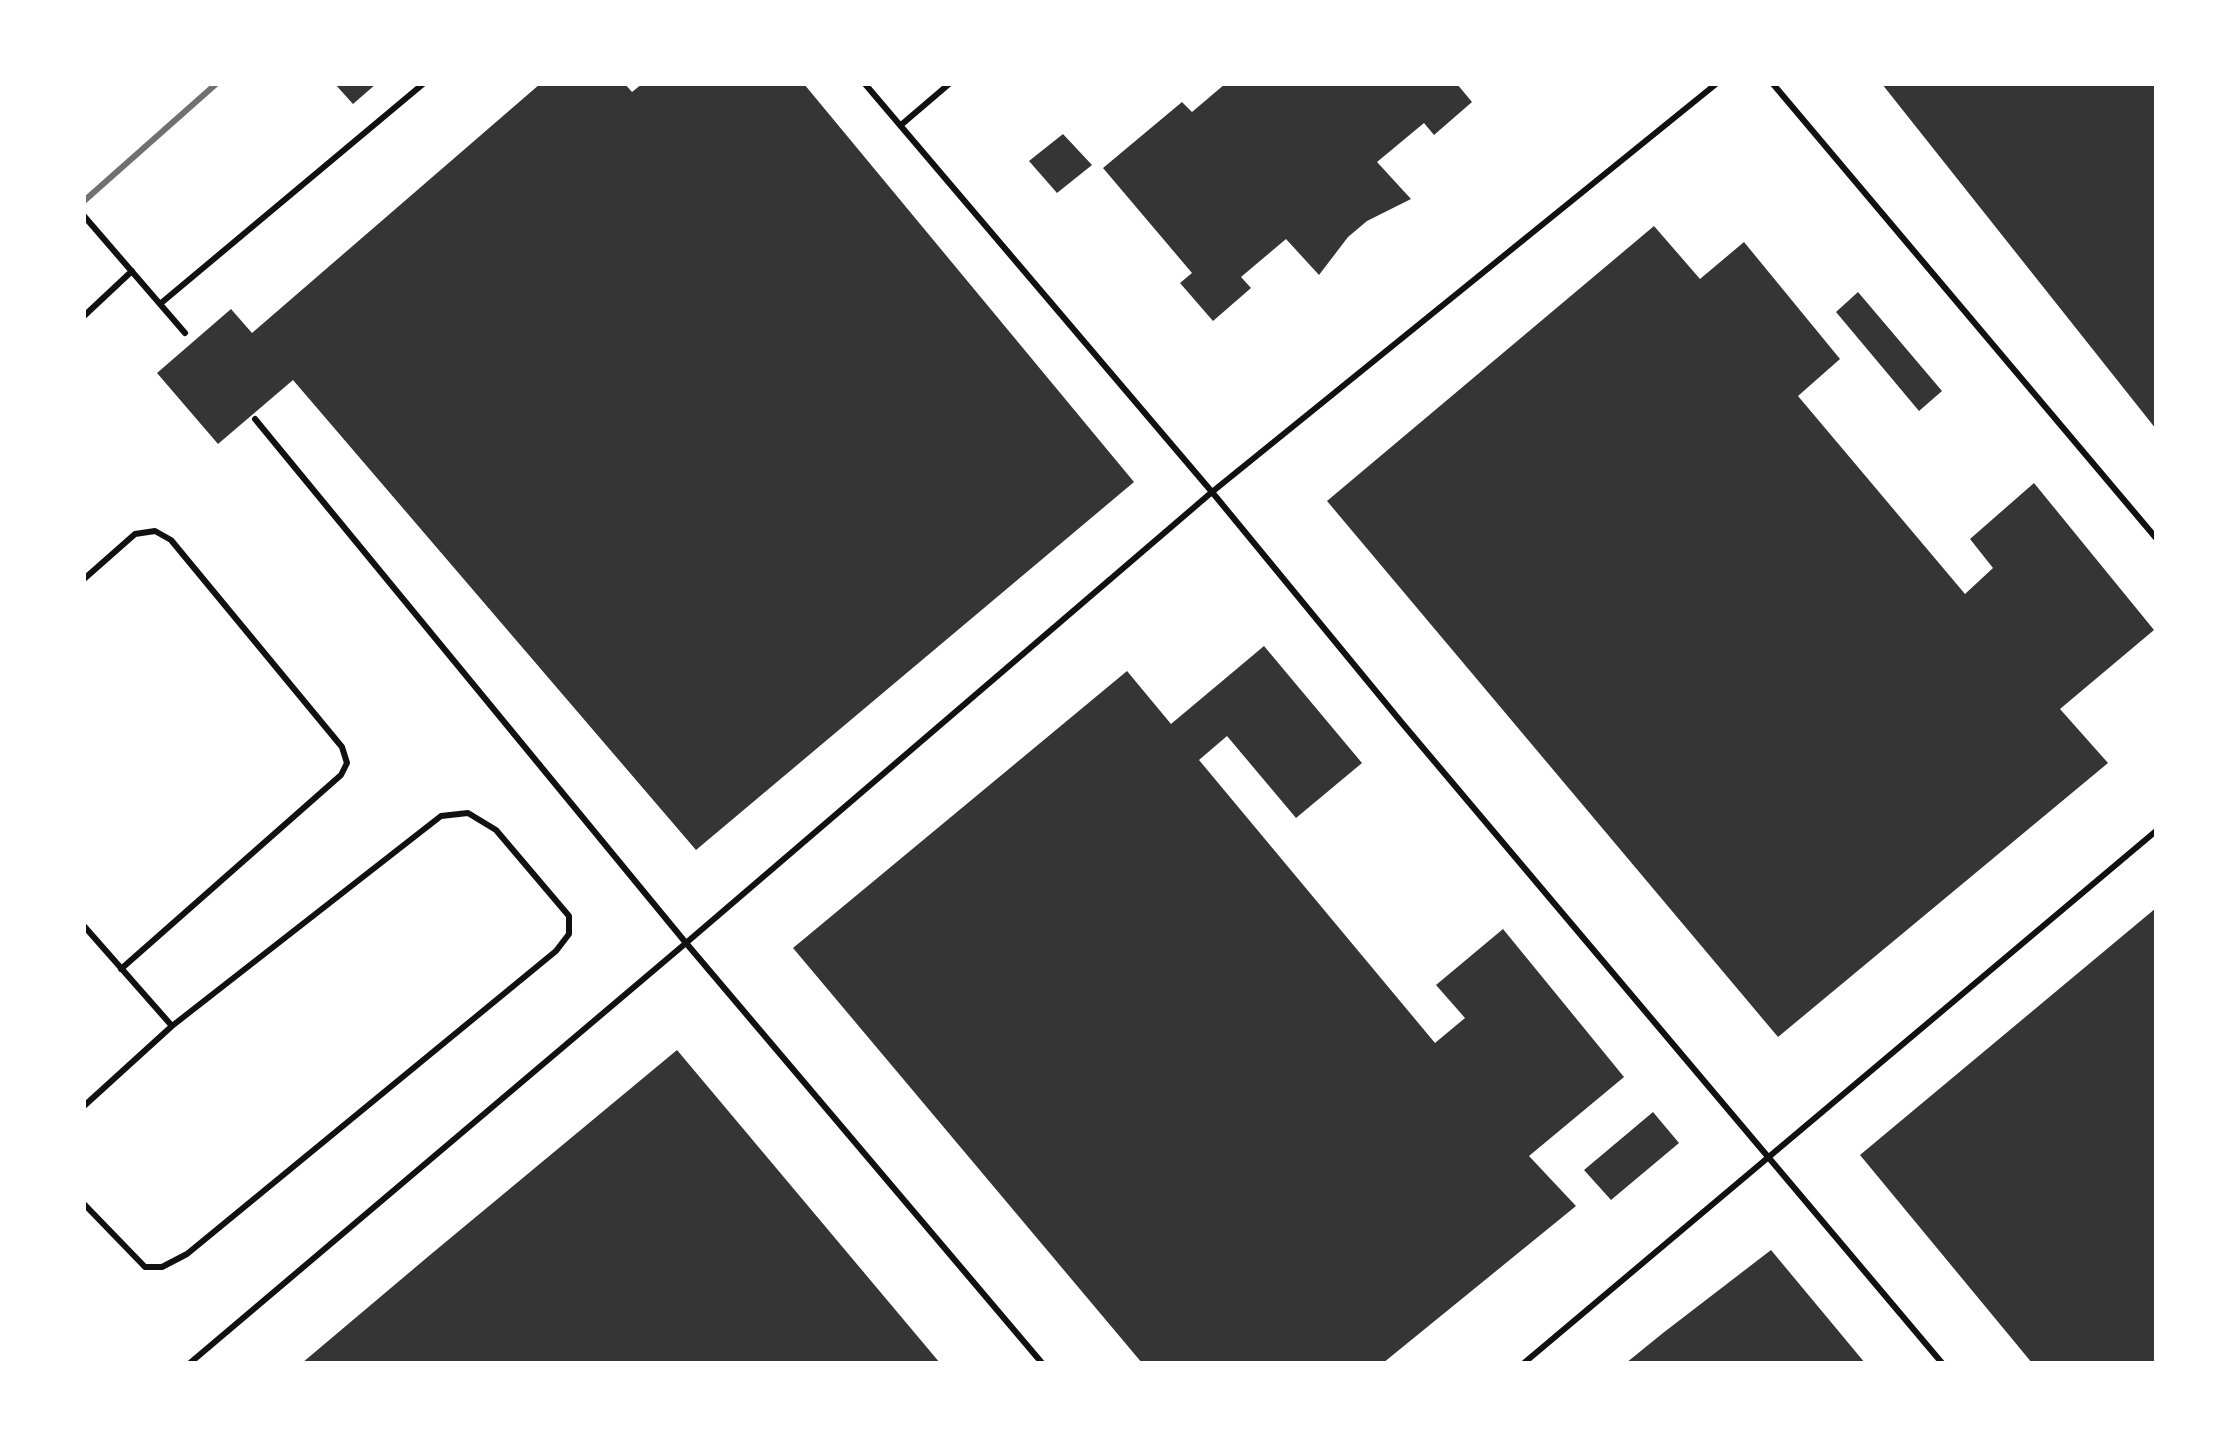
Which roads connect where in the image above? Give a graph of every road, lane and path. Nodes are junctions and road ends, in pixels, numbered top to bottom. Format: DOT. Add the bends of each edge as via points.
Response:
graph roads {
  1 [pos="423,84"];
  2 [pos="865,84"];
  3 [pos="949,84"];
  4 [pos="1716,84"];
  5 [pos="1773,84"];
  6 [pos="901,125"];
  7 [pos="84,216"];
  8 [pos="132,271"];
  9 [pos="160,304"];
  10 [pos="84,316"];
  11 [pos="185,333"];
  12 [pos="255,419"];
  13 [pos="1212,492"];
  14 [pos="2156,538"];
  15 [pos="84,579"];
  16 [pos="2156,831"];
  17 [pos="84,926"];
  18 [pos="686,943"];
  19 [pos="121,969"];
  20 [pos="172,1026"];
  21 [pos="84,1106"];
  22 [pos="1769,1158"];
  23 [pos="84,1204"];
  24 [pos="190,1363"];
  25 [pos="1042,1363"];
  26 [pos="1524,1363"];
  27 [pos="1942,1363"];
  1 -- 9 [label="lane"];
  2 -- 6 [label="lane"];
  3 -- 6 [label="lane"];
  4 -- 13 [label="lane"];
  5 -- 14 [label="lane"];
  6 -- 13 [label="lane"];
  7 -- 8 [label="lane"];
  8 -- 9 [label="lane"];
  8 -- 10 [label="lane"];
  9 -- 11 [label="lane"];
  12 -- 18 [label="lane"];
  13 -- 18 [label="lane"];
  13 -- 22 [label="lane"];
  15 -- 19 [label="lane" via="135,534 155,531 171,540 342,747 347,763 341,775"];
  16 -- 22 [label="lane"];
  17 -- 19 [label="lane"];
  18 -- 24 [label="lane"];
  18 -- 25 [label="lane"];
  19 -- 20 [label="lane"];
  20 -- 21 [label="lane"];
  20 -- 23 [label="lane" via="441,816 468,813 496,830 569,916 569,934 556,951 187,1254 162,1267 145,1267"];
  22 -- 26 [label="lane"];
  22 -- 27 [label="lane"];
}
